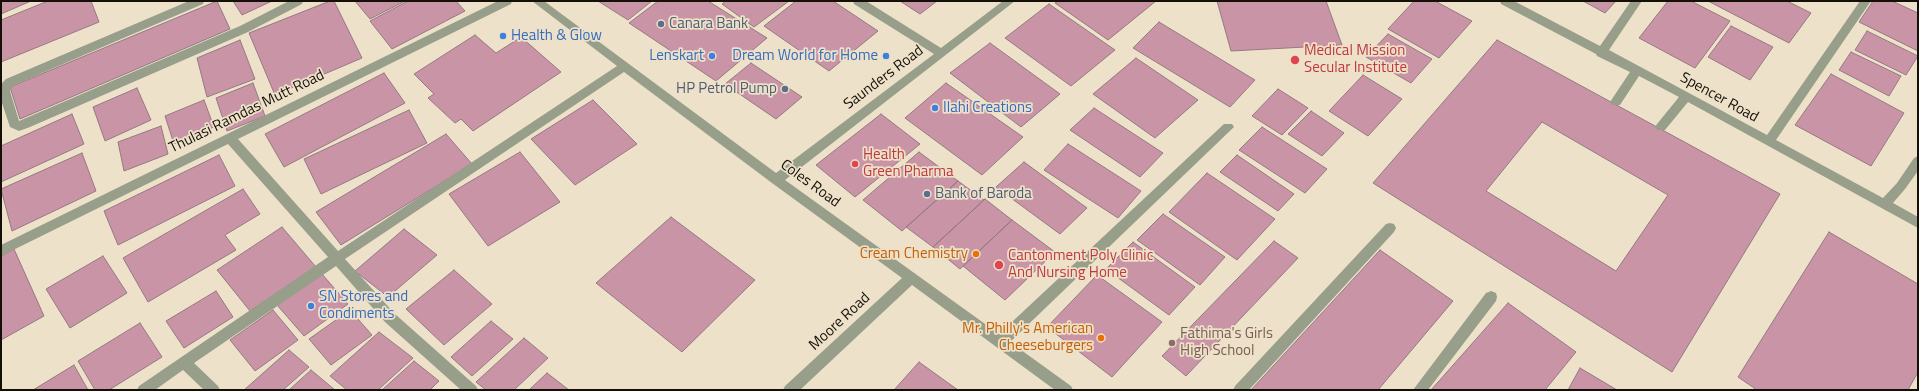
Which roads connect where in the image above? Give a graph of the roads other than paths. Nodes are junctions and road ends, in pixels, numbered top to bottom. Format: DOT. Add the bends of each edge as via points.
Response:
graph roads {
  1 [pos="199,1"];
  2 [pos="298,1"];
  3 [pos="507,1"];
  4 [pos="537,1"];
  5 [pos="858,1"];
  6 [pos="1010,1"];
  7 [pos="1505,1"];
  8 [pos="1636,1"];
  9 [pos="1866,1"];
  10 [pos="941,53"];
  11 [pos="1601,53"];
  12 [pos="624,67"];
  13 [pos="1636,71"];
  14 [pos="1686,96"];
  15 [pos="1616,102"];
  16 [pos="1228,127"];
  17 [pos="1661,127"];
  18 [pos="230,138"];
  19 [pos="1768,142"];
  20 [pos="1918,161"];
  21 [pos="776,180"];
  22 [pos="1884,205"];
  23 [pos="1918,223"];
  24 [pos="1390,228"];
  25 [pos="1,251"];
  26 [pos="337,258"];
  27 [pos="911,278"];
  28 [pos="1491,297"];
  29 [pos="1000,342"];
  30 [pos="184,362"];
  31 [pos="144,390"];
  32 [pos="213,390"];
  33 [pos="471,390"];
  34 [pos="790,390"];
  35 [pos="1066,390"];
  36 [pos="1240,390"];
  37 [pos="1420,390"];
  1 -- 2 [label="street" via="10,82 4,91 14,124 26,124 244,29"];
  3 -- 18 [label="street, Thulasi Ramdas Mutt Road"];
  4 -- 12 [label="street, Coles Road"];
  5 -- 10 [label="street"];
  6 -- 10 [label="street, Saunders Road"];
  7 -- 11 [label="street, Spencer Road"];
  8 -- 11 [label="street"];
  9 -- 19 [label="street"];
  10 -- 21 [label="street, Saunders Road"];
  11 -- 13 [label="street, Spencer Road"];
  12 -- 21 [label="street, Coles Road"];
  12 -- 26 [label="street"];
  13 -- 14 [label="street, Spencer Road"];
  13 -- 15 [label="street"];
  14 -- 17 [label="street"];
  14 -- 19 [label="street, Spencer Road"];
  16 -- 29 [label="street"];
  18 -- 25 [label="street, Thulasi Ramdas Mutt Road"];
  18 -- 26 [label="street"];
  19 -- 22 [label="street, Spencer Road"];
  20 -- 22 [label="street" via="1902,186"];
  21 -- 27 [label="street, Coles Road"];
  22 -- 23 [label="street, Spencer Road"];
  24 -- 36 [label="street"];
  26 -- 30 [label="street"];
  26 -- 33 [label="street" via="390,318"];
  27 -- 29 [label="street, Coles Road"];
  27 -- 34 [label="street, Moore Road"];
  28 -- 37 [label="street"];
  29 -- 35 [label="street, Coles Road"];
  30 -- 31 [label="street"];
  30 -- 32 [label="street"];
}
